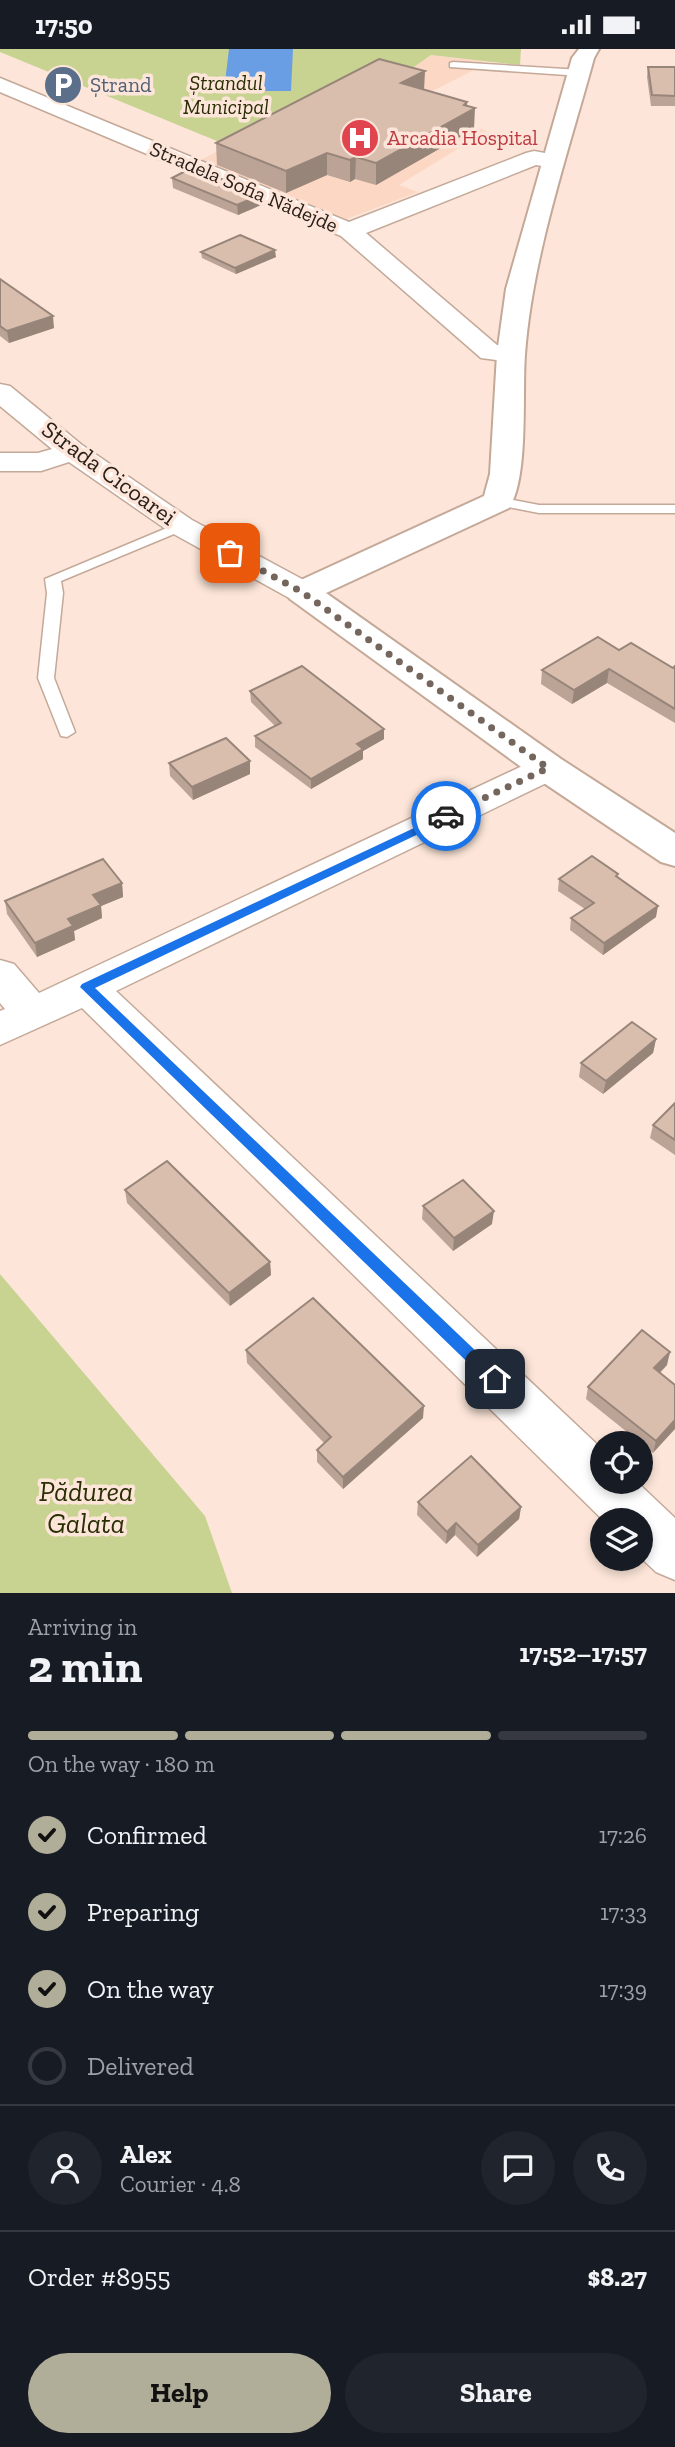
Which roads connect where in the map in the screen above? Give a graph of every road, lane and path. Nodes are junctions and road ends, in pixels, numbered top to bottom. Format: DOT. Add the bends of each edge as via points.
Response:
graph roads {
  1 [pos="589,49"];
  2 [pos="453,65"];
  3 [pos="581,73"];
  4 [pos="0,84"];
  5 [pos="553,161"];
  6 [pos="349,231"];
  7 [pos="511,354"];
  8 [pos="0,392"];
  9 [pos="72,451"];
  10 [pos="0,462"];
  11 [pos="498,501"];
  12 [pos="675,509"];
  13 [pos="181,526"];
  14 [pos="302,592"];
  15 [pos="67,731"];
  16 [pos="548,768"];
  17 [pos="675,852"];
  18 [pos="0,975"];
  19 [pos="86,987"];
  20 [pos="16,1021"];
  21 [pos="675,1554"];
  1 -- 3 [label="street"];
  2 -- 3 [label="lane"];
  3 -- 5 [label="street"];
  4 -- 6 [label="street, Stradela Sofia Nădejde"];
  5 -- 6 [label="street" via="534,157"];
  5 -- 7 [label="street" via="519,289"];
  6 -- 7 [label="street, Stradela Sofia Nădejde" via="490,352"];
  7 -- 11 [label="street" via="505,474"];
  8 -- 9 [label="street, Strada Cicoarei"];
  9 -- 10 [label="street" via="41,462"];
  9 -- 13 [label="street, Strada Cicoarei"];
  11 -- 12 [label="lane" via="539,509"];
  11 -- 14 [label="street"];
  13 -- 14 [label="street, Strada Cicoarei"];
  13 -- 15 [label="lane" via="53,579 46,678"];
  14 -- 16 [label="street, Strada Cicoarei"];
  16 -- 17 [label="street, Strada Cicoarei"];
  16 -- 19 [label="street"];
  18 -- 20 [label="street"];
  19 -- 20 [label="street"];
  19 -- 21 [label="street"];
}
